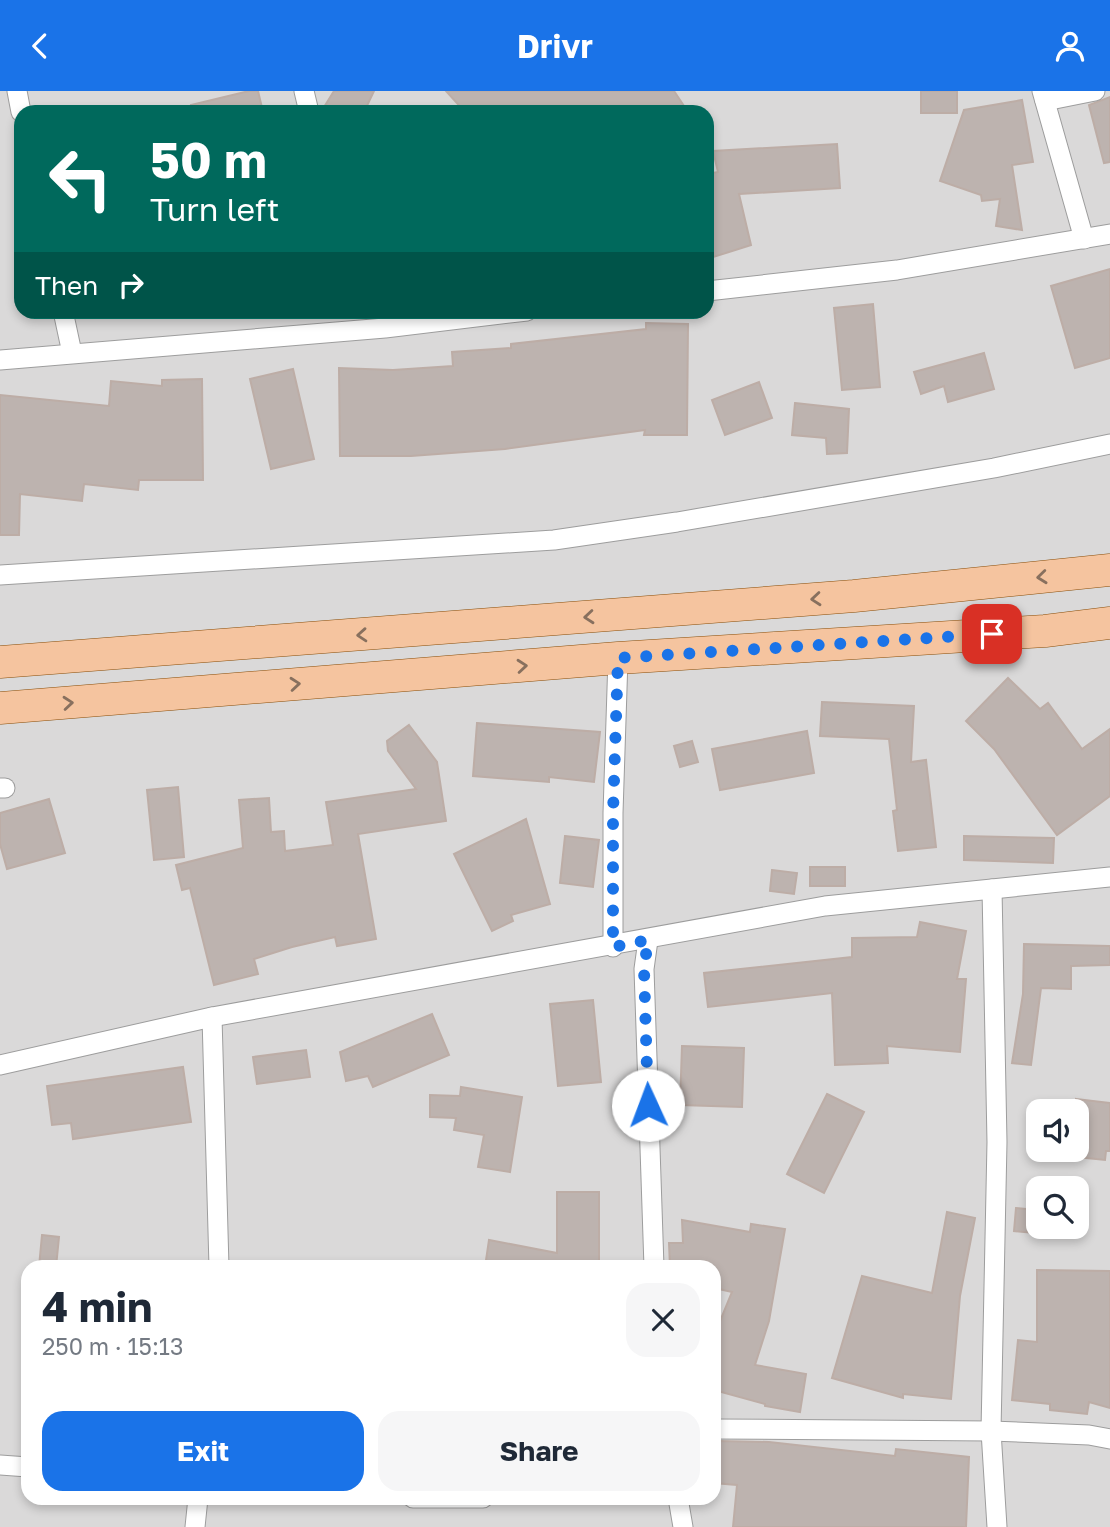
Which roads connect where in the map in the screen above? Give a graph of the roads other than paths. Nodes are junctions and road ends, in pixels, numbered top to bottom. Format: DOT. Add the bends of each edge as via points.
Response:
graph roads {
  1 [pos="1095,91"];
  2 [pos="1043,96"];
  3 [pos="1110,234"];
  4 [pos="1084,239"];
  5 [pos="714,290"];
  6 [pos="65,319"];
  7 [pos="392,319"];
  8 [pos="358,321"];
  9 [pos="72,353"];
  10 [pos="0,360"];
  11 [pos="1110,444"];
  12 [pos="1110,571"];
  13 [pos="0,575"];
  14 [pos="1110,623"];
  15 [pos="618,658"];
  16 [pos="0,663"];
  17 [pos="0,708"];
  18 [pos="1110,877"];
  19 [pos="992,889"];
  20 [pos="648,940"];
  21 [pos="613,947"];
  22 [pos="212,1017"];
  23 [pos="0,1065"];
  24 [pos="219,1260"];
  25 [pos="654,1260"];
  26 [pos="721,1429"];
  27 [pos="991,1431"];
  28 [pos="1110,1439"];
  29 [pos="0,1465"];
  30 [pos="21,1466"];
  31 [pos="197,1505"];
  32 [pos="679,1505"];
  33 [pos="195,1527"];
  34 [pos="683,1527"];
  35 [pos="997,1527"];
  1 -- 2 [label="street"];
  2 -- 4 [label="street"];
  3 -- 4 [label="street"];
  4 -- 5 [label="street" via="897,270"];
  6 -- 9 [label="street"];
  7 -- 8 [label="street"];
  8 -- 9 [label="street"];
  9 -- 10 [label="street"];
  11 -- 13 [label="street" via="554,540"];
  12 -- 16 [label="main road, one-way" via="827,598"];
  14 -- 15 [label="main road"];
  17 -- 15 [label="main road, one-way"];
  15 -- 21 [label="street"];
  18 -- 19 [label="street"];
  19 -- 20 [label="street" via="825,906"];
  19 -- 27 [label="street" via="997,1142"];
  20 -- 21 [label="street"];
  20 -- 25 [label="street" via="644,969"];
  21 -- 22 [label="street"];
  22 -- 23 [label="street"];
  22 -- 24 [label="street"];
  26 -- 27 [label="street"];
  27 -- 28 [label="street"];
  27 -- 35 [label="street"];
  29 -- 30 [label="street"];
  31 -- 33 [label="street"];
  32 -- 34 [label="street"];
}
